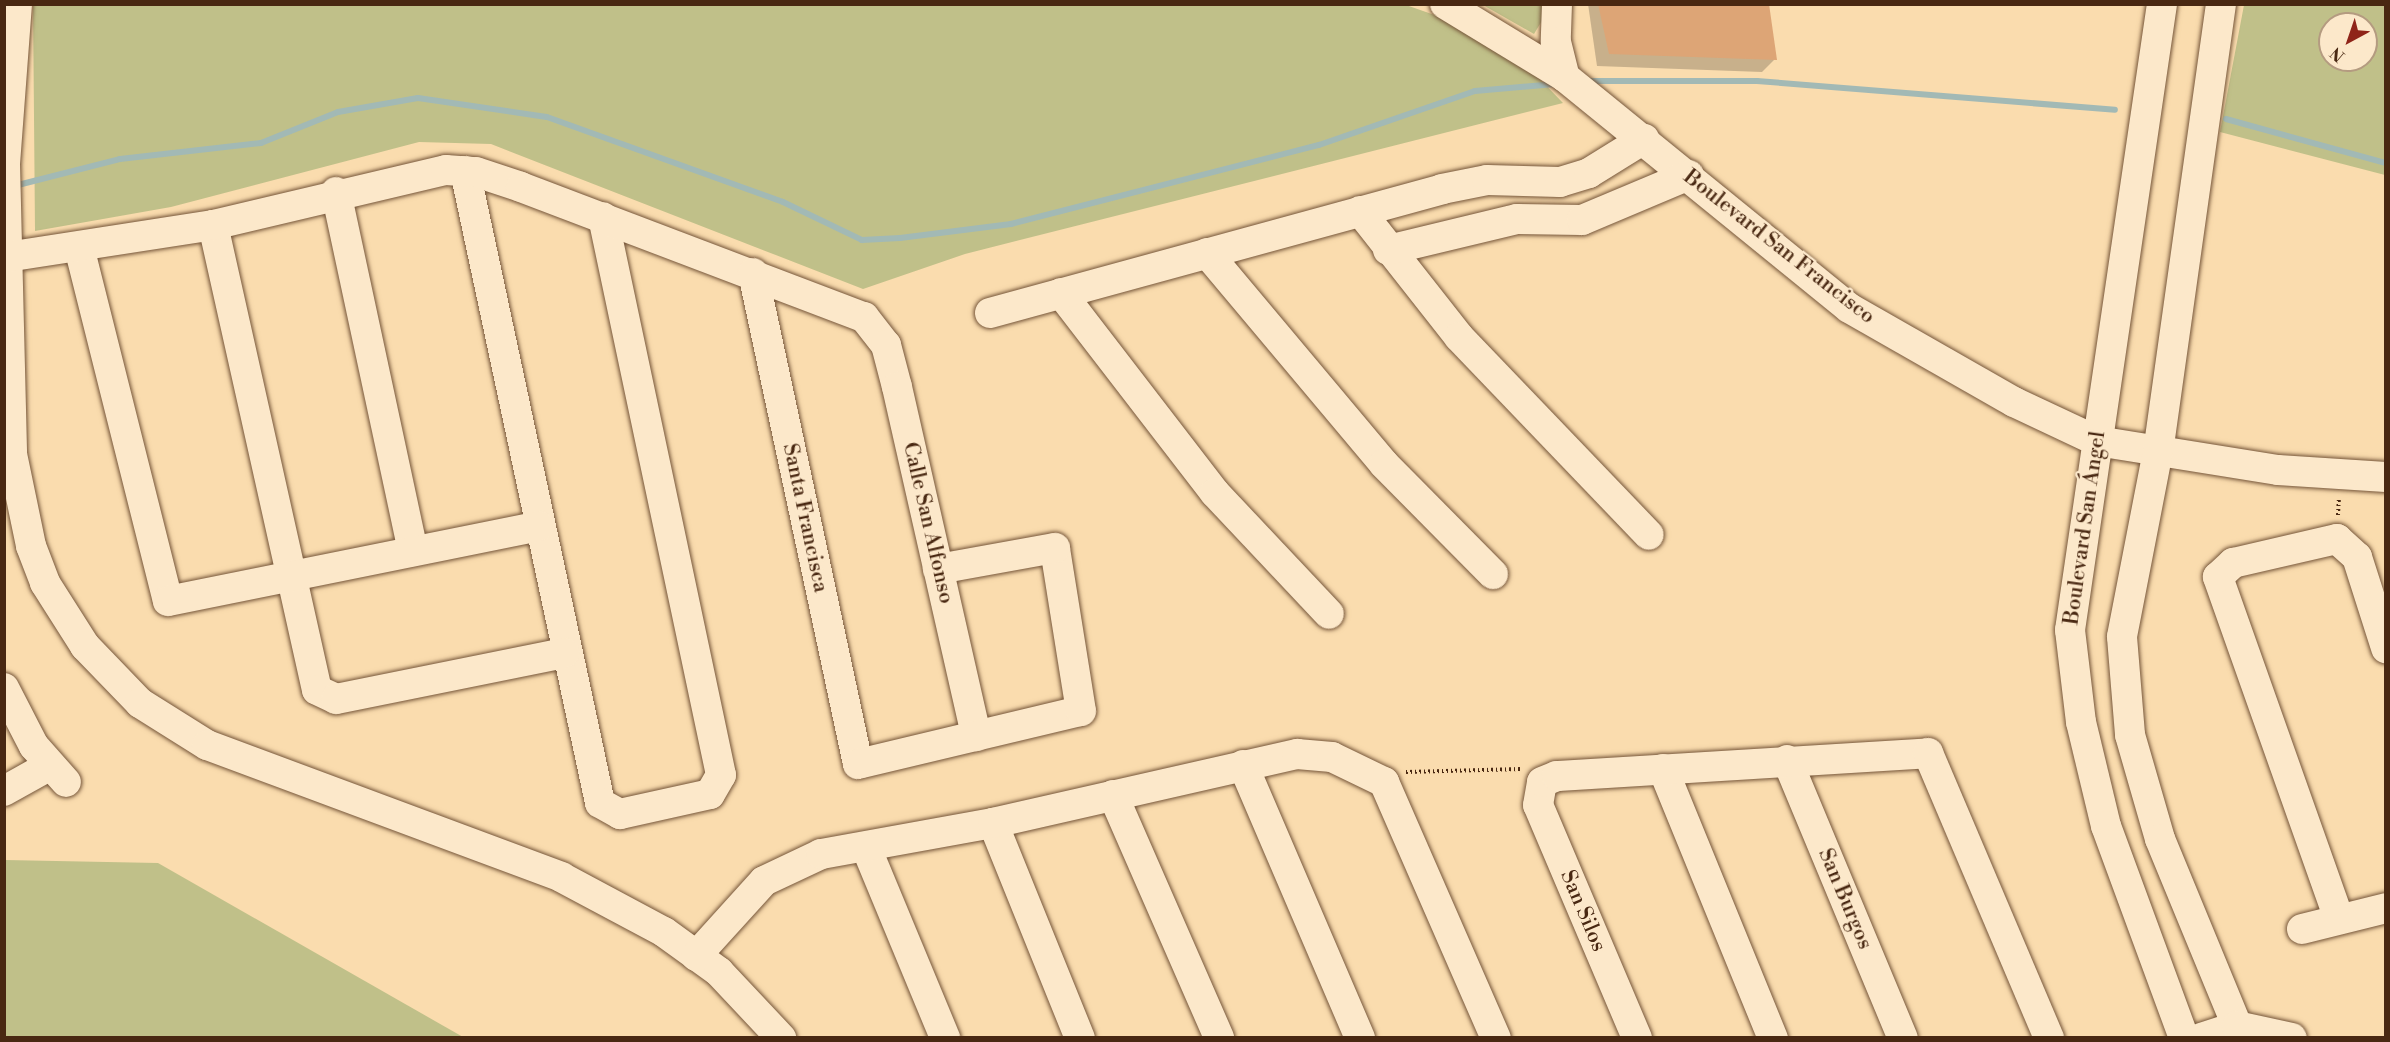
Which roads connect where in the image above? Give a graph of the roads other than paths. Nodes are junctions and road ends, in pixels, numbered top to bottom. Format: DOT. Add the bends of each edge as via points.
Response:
graph roads {
  1 [pos="17,4"];
  2 [pos="1445,4"];
  3 [pos="1557,4"];
  4 [pos="2162,4"];
  5 [pos="2220,4"];
  6 [pos="1565,77"];
  7 [pos="1644,139"];
  8 [pos="5,164"];
  9 [pos="465,171"];
  10 [pos="1689,175"];
  11 [pos="1494,180"];
  12 [pos="336,192"];
  13 [pos="1360,211"];
  14 [pos="603,217"];
  15 [pos="1503,223"];
  16 [pos="213,225"];
  17 [pos="79,247"];
  18 [pos="1388,250"];
  19 [pos="1207,253"];
  20 [pos="6,266"];
  21 [pos="753,273"];
  22 [pos="1061,293"];
  23 [pos="990,313"];
  24 [pos="2097,441"];
  25 [pos="2158,451"];
  26 [pos="2385,477"];
  27 [pos="538,526"];
  28 [pos="1649,535"];
  29 [pos="414,551"];
  30 [pos="938,569"];
  31 [pos="1493,574"];
  32 [pos="291,578"];
  33 [pos="1329,614"];
  34 [pos="2385,648"];
  35 [pos="564,653"];
  36 [pos="4,688"];
  37 [pos="2126,694"];
  38 [pos="2078,704"];
  39 [pos="976,736"];
  40 [pos="15,741"];
  41 [pos="1787,760"];
  42 [pos="1243,765"];
  43 [pos="1663,769"];
  44 [pos="4,792"];
  45 [pos="1113,795"];
  46 [pos="993,823"];
  47 [pos="866,847"];
  48 [pos="2385,908"];
  49 [pos="2338,919"];
  50 [pos="2302,929"];
  51 [pos="696,956"];
  52 [pos="2237,1026"];
  53 [pos="781,1038"];
  54 [pos="945,1038"];
  55 [pos="1080,1038"];
  56 [pos="1219,1038"];
  57 [pos="1360,1038"];
  58 [pos="1496,1038"];
  59 [pos="1637,1038"];
  60 [pos="1773,1038"];
  61 [pos="1904,1038"];
  62 [pos="2049,1038"];
  63 [pos="2184,1038"];
  64 [pos="2201,1038"];
  65 [pos="2292,1038"];
  1 -- 8 [label="street"];
  2 -- 6 [label="street, Boulevard San Francisco"];
  3 -- 6 [label="street" via="1556,42"];
  4 -- 24 [label="street, Boulevard San Ángel"];
  5 -- 25 [label="street"];
  6 -- 7 [label="street, Boulevard San Francisco"];
  7 -- 10 [label="street, Boulevard San Francisco"];
  7 -- 11 [label="street" via="1589,173 1560,182"];
  8 -- 20 [label="street"];
  9 -- 12 [label="street" via="446,170"];
  9 -- 14 [label="street"];
  9 -- 27 [label="street"];
  10 -- 15 [label="street" via="1582,220"];
  10 -- 24 [label="street, Boulevard San Francisco" via="1849,308 1933,360"];
  11 -- 13 [label="street"];
  11 -- 15 [label="street"];
  12 -- 16 [label="street"];
  12 -- 29 [label="street"];
  13 -- 18 [label="street"];
  13 -- 19 [label="street"];
  14 -- 21 [label="street"];
  14 -- 35 [label="street" via="721,775 710,794 620,814 600,803"];
  15 -- 18 [label="street"];
  16 -- 17 [label="street"];
  16 -- 32 [label="street"];
  17 -- 20 [label="street"];
  17 -- 32 [label="street" via="168,601"];
  18 -- 28 [label="street" via="1459,337"];
  19 -- 22 [label="street"];
  19 -- 31 [label="street" via="1384,464"];
  20 -- 51 [label="street" via="12,454 31,546 60,612 107,674 141,703 207,745 561,877"];
  21 -- 30 [label="street, Calle San Alfonso" via="864,317 886,345"];
  21 -- 39 [label="street, Santa Francisca" via="858,764"];
  22 -- 23 [label="street"];
  22 -- 33 [label="street" via="1215,493"];
  24 -- 25 [label="street, Boulevard San Francisco"];
  24 -- 38 [label="street, Boulevard San Ángel" via="2070,630"];
  25 -- 26 [label="street, Boulevard San Francisco" via="2341,475"];
  25 -- 37 [label="street" via="2122,637"];
  27 -- 29 [label="street"];
  27 -- 35 [label="street"];
  29 -- 32 [label="street"];
  30 -- 39 [label="street, Calle San Alfonso"];
  30 -- 39 [label="street" via="1055,548 1081,711"];
  32 -- 35 [label="street" via="317,690 336,699"];
  34 -- 49 [label="street" via="2356,557 2337,539 2233,563 2218,577"];
  36 -- 40 [label="street"];
  37 -- 38 [label="street"];
  37 -- 52 [label="street" via="2130,735 2160,839"];
  38 -- 63 [label="street, Boulevard San Ángel" via="2106,826"];
  40 -- 44 [label="street" via="58,774"];
  41 -- 43 [label="street"];
  41 -- 61 [label="street, San Burgos"];
  41 -- 62 [label="street" via="1928,753"];
  42 -- 45 [label="street"];
  42 -- 57 [label="street"];
  42 -- 58 [label="street" via="1297,754 1332,758 1384,782"];
  43 -- 59 [label="street, San Silos" via="1557,776 1542,782 1538,806"];
  43 -- 60 [label="street"];
  45 -- 46 [label="street"];
  45 -- 56 [label="street"];
  46 -- 47 [label="street"];
  46 -- 55 [label="street"];
  47 -- 51 [label="street" via="784,867 742,902"];
  47 -- 54 [label="street"];
  48 -- 49 [label="street"];
  49 -- 50 [label="street"];
  51 -- 53 [label="street"];
  52 -- 64 [label="street"];
  52 -- 65 [label="street"];
}
